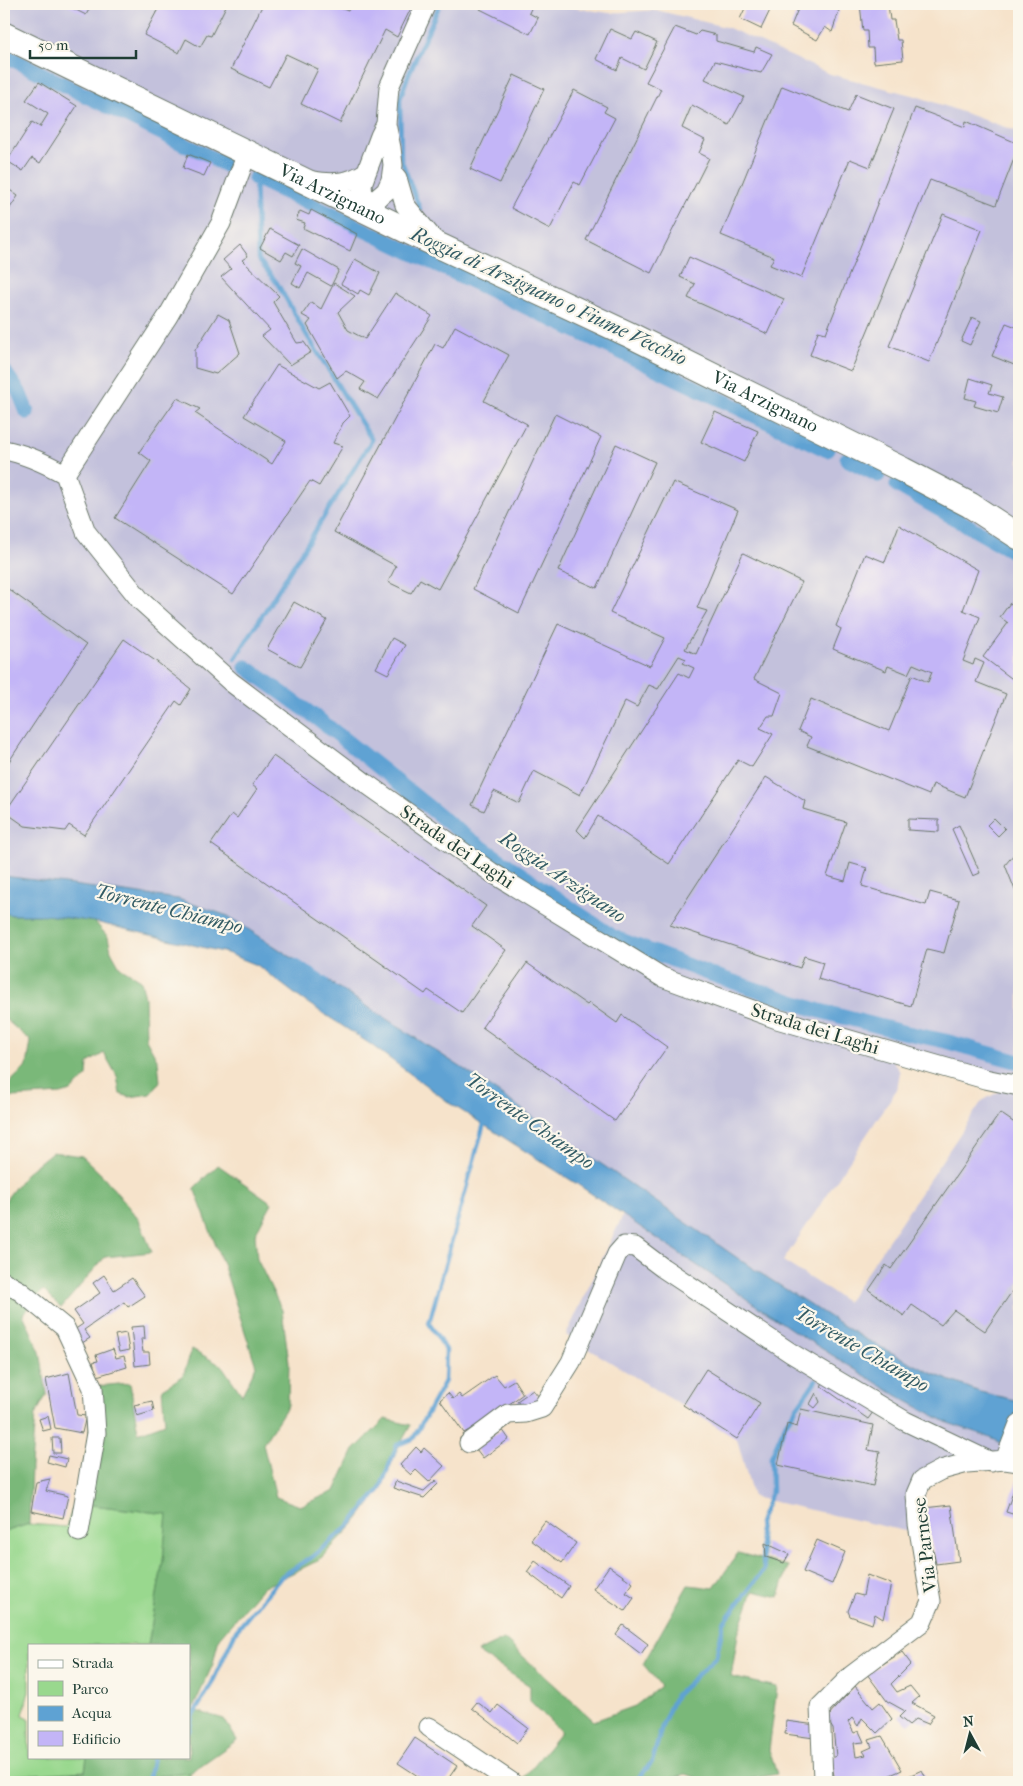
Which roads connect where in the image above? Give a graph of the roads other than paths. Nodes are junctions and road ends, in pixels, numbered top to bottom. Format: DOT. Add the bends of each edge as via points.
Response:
graph roads {
  1 [pos="426,4"];
  2 [pos="4,35"];
  3 [pos="386,124"];
  4 [pos="246,152"];
  5 [pos="366,172"];
  6 [pos="392,172"];
  7 [pos="304,180"];
  8 [pos="364,210"];
  9 [pos="440,246"];
  10 [pos="4,450"];
  11 [pos="65,474"];
  12 [pos="1019,538"];
  13 [pos="1019,1086"];
  14 [pos="4,1282"];
  15 [pos="1019,1424"];
  16 [pos="469,1442"];
  17 [pos="1005,1462"];
  18 [pos="79,1532"];
  19 [pos="429,1727"];
  20 [pos="511,1782"];
  21 [pos="822,1782"];
  1 -- 3 [label="street" via="389,87"];
  2 -- 4 [label="main road, Via Arzignano"];
  3 -- 5 [label="street"];
  3 -- 6 [label="street" via="392,148"];
  4 -- 7 [label="main road, Via Arzignano"];
  4 -- 11 [label="street" via="221,224 168,316"];
  5 -- 7 [label="street" via="356,179 328,184"];
  5 -- 8 [label="street" via="362,184"];
  6 -- 8 [label="street" via="386,191"];
  6 -- 9 [label="street" via="405,205"];
  7 -- 8 [label="main road, Via Arzignano"];
  8 -- 9 [label="main road, Via Arzignano"];
  9 -- 12 [label="main road, Via Arzignano" via="630,335 903,470 970,505"];
  10 -- 11 [label="street" via="41,461"];
  11 -- 13 [label="street, Strada dei Laghi" via="86,532 141,601 238,688 492,872 662,977 777,1019"];
  14 -- 18 [label="street" via="65,1328 93,1388 96,1434"];
  15 -- 17 [label="street"];
  16 -- 17 [label="street" via="508,1414 526,1414 542,1408 571,1362 624,1246 635,1247 791,1353 905,1421"];
  17 -- 21 [label="street, Via Parnese" via="967,1463 941,1470 922,1480 916,1494 918,1524 931,1602 922,1622 852,1675 820,1707"];
  19 -- 20 [label="street"];
}
